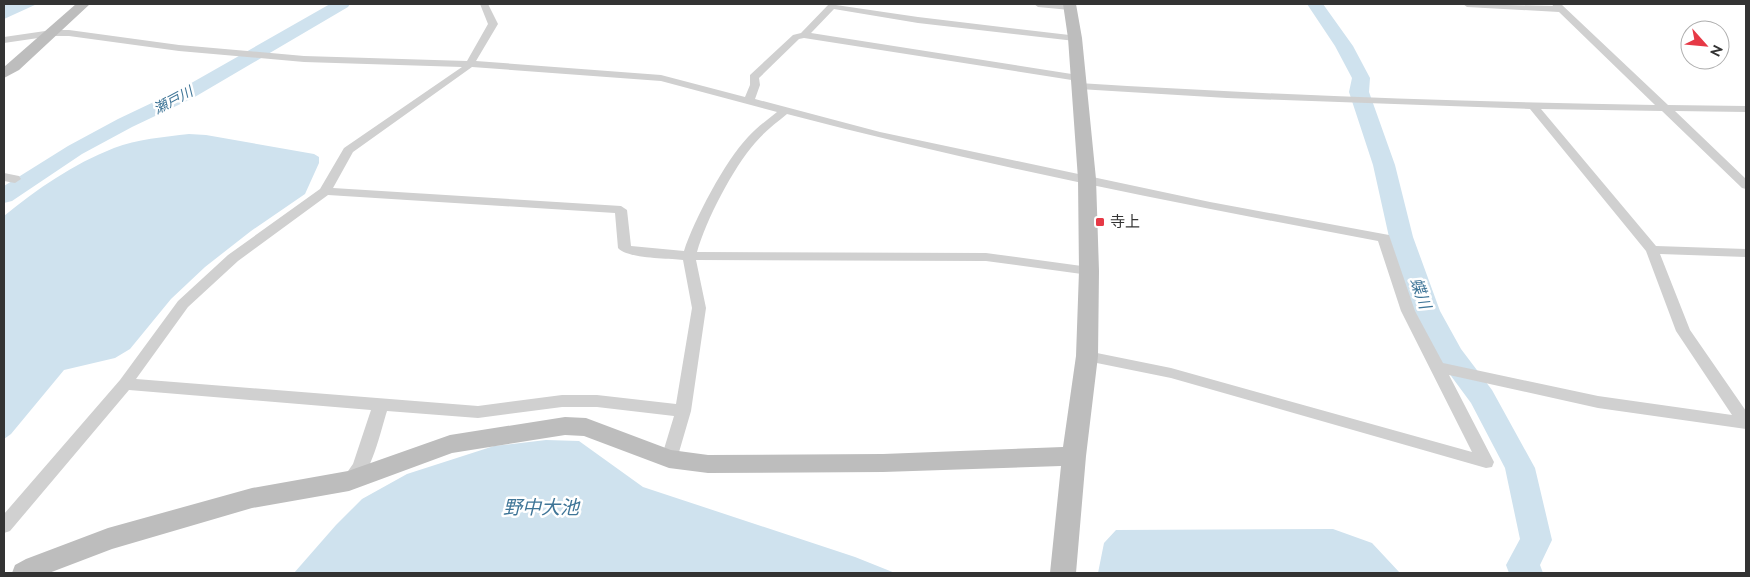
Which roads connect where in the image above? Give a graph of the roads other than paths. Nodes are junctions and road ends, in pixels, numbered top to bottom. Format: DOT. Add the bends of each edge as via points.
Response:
graph roads {
  1 [pos="84,4"];
  2 [pos="484,4"];
  3 [pos="1038,4"];
  4 [pos="1467,4"];
  5 [pos="833,5"];
  6 [pos="1070,5"];
  7 [pos="1558,6"];
  8 [pos="52,33"];
  9 [pos="804,35"];
  10 [pos="1075,38"];
  11 [pos="4,40"];
  12 [pos="470,64"];
  13 [pos="4,74"];
  14 [pos="1078,82"];
  15 [pos="749,102"];
  16 [pos="1534,106"];
  17 [pos="1666,107"];
  18 [pos="1746,109"];
  19 [pos="784,111"];
  20 [pos="1087,179"];
  21 [pos="1746,185"];
  22 [pos="324,191"];
  23 [pos="1652,250"];
  24 [pos="1746,253"];
  25 [pos="689,256"];
  26 [pos="1089,271"];
  27 [pos="1087,356"];
  28 [pos="1438,368"];
  29 [pos="125,384"];
  30 [pos="381,405"];
  31 [pos="683,411"];
  32 [pos="1745,422"];
  33 [pos="1074,456"];
  34 [pos="669,459"];
  35 [pos="349,481"];
  36 [pos="4,526"];
  37 [pos="25,573"];
  38 [pos="1063,573"];
  1 -- 8 [label="street"];
  2 -- 12 [label="street" via="493,24"];
  3 -- 6 [label="street"];
  4 -- 7 [label="street"];
  5 -- 9 [label="street"];
  5 -- 10 [label="street" via="927,22"];
  6 -- 10 [label="street"];
  7 -- 17 [label="street"];
  8 -- 11 [label="street"];
  8 -- 12 [label="street" via="262,55"];
  8 -- 13 [label="street"];
  9 -- 14 [label="street"];
  9 -- 15 [label="street" via="796,37 754,77 755,85"];
  10 -- 14 [label="street"];
  12 -- 15 [label="street" via="661,78"];
  12 -- 22 [label="street" via="348,150"];
  14 -- 16 [label="street" via="1226,95"];
  14 -- 20 [label="street"];
  15 -- 19 [label="street"];
  16 -- 17 [label="street"];
  16 -- 23 [label="street"];
  17 -- 18 [label="street"];
  17 -- 21 [label="street"];
  19 -- 20 [label="street" via="879,135"];
  19 -- 25 [label="street" via="734,160 706,213"];
  20 -- 26 [label="street"];
  20 -- 28 [label="street" via="1210,206 1384,238 1408,312"];
  22 -- 25 [label="street" via="621,210 624,248"];
  22 -- 29 [label="street" via="233,258 183,304"];
  23 -- 24 [label="street"];
  23 -- 32 [label="street" via="1683,330"];
  25 -- 26 [label="street" via="986,257"];
  25 -- 31 [label="street" via="698,308"];
  26 -- 27 [label="street"];
  27 -- 28 [label="street" via="1171,373 1486,462"];
  27 -- 33 [label="street"];
  28 -- 32 [label="street" via="1598,402"];
  29 -- 30 [label="street"];
  29 -- 36 [label="street"];
  30 -- 31 [label="street" via="478,412 562,401 597,401"];
  30 -- 35 [label="street" via="360,467"];
  31 -- 34 [label="street"];
  33 -- 34 [label="street" via="825,464 708,464"];
  33 -- 38 [label="street"];
  34 -- 35 [label="street" via="586,427 565,426 450,444"];
  35 -- 37 [label="street" via="252,498 108,539"];
}
